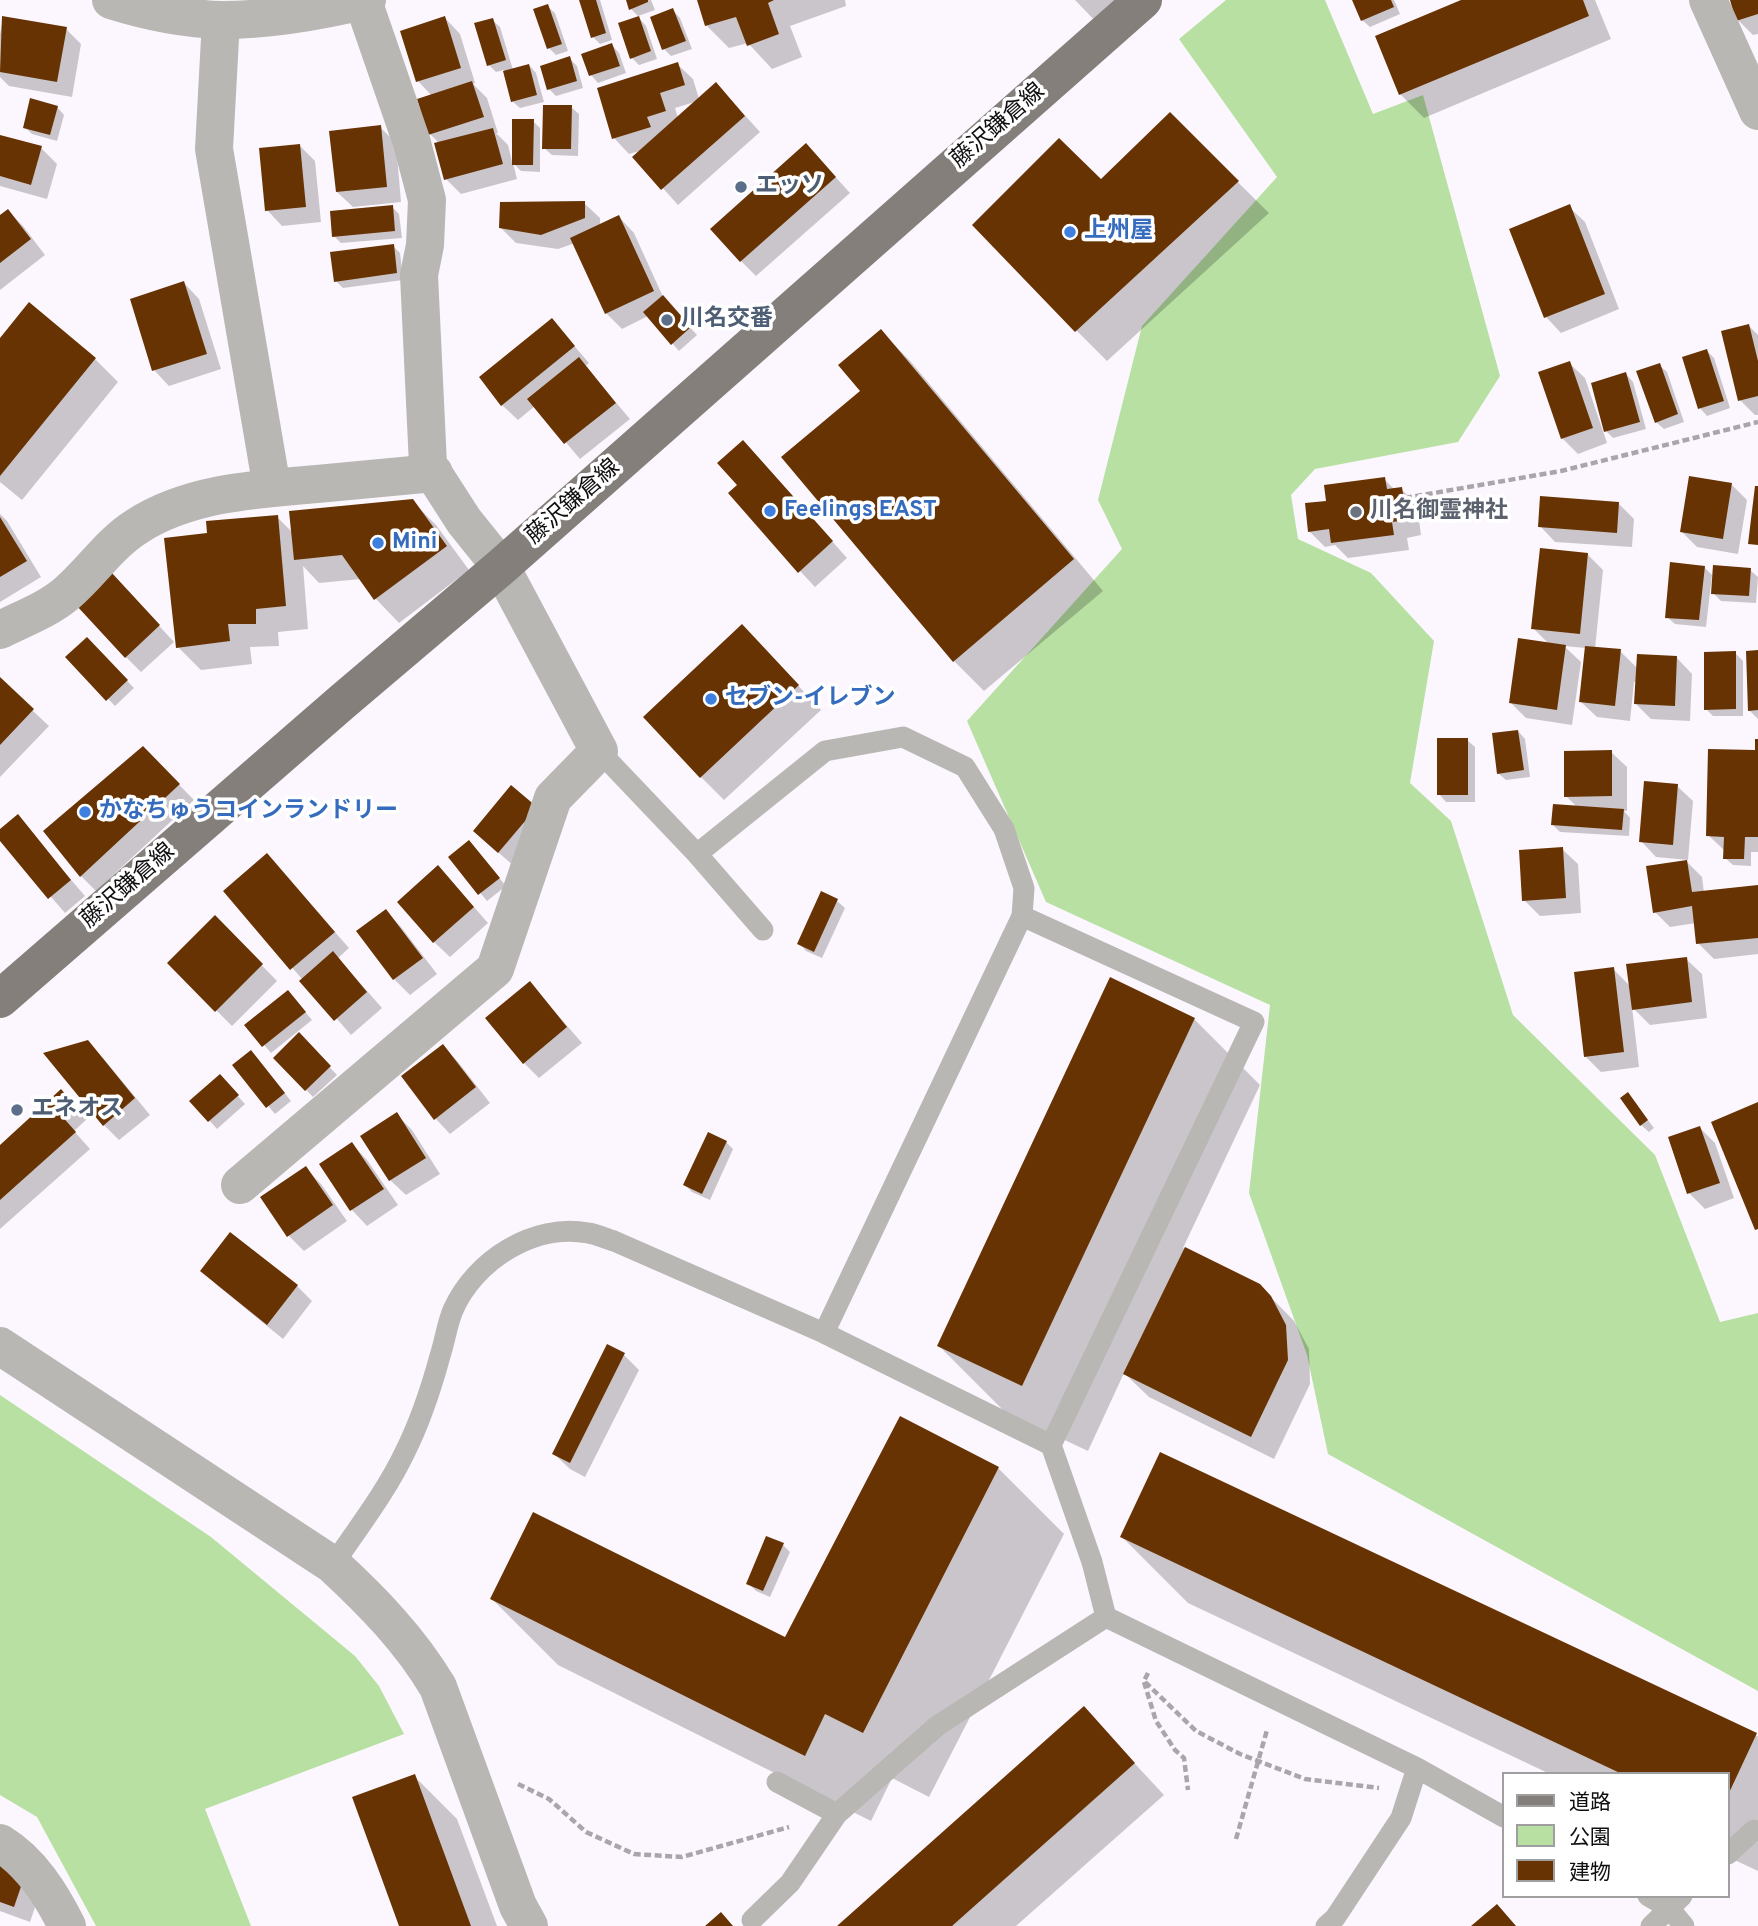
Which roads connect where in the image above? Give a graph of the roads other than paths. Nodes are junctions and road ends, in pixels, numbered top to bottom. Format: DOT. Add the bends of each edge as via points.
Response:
graph roads {
  1 [pos="110,0"];
  2 [pos="365,0"];
  3 [pos="1143,0"];
  4 [pos="1708,0"];
  5 [pos="221,20"];
  6 [pos="1745,48"];
  7 [pos="1758,110"];
  8 [pos="434,473"];
  9 [pos="272,488"];
  10 [pos="501,567"];
  11 [pos="0,629"];
  12 [pos="599,751"];
  13 [pos="697,853"];
  14 [pos="1022,916"];
  15 [pos="763,930"];
  16 [pos="0,999"];
  17 [pos="240,1185"];
  18 [pos="824,1333"];
  19 [pos="0,1346"];
  20 [pos="1051,1446"];
  21 [pos="333,1565"];
  22 [pos="1106,1617"];
  23 [pos="1417,1768"];
  24 [pos="777,1782"];
  25 [pos="837,1814"];
  26 [pos="1502,1816"];
  27 [pos="1754,1830"];
  28 [pos="0,1843"];
  29 [pos="1730,1852"];
  30 [pos="1657,1898"];
  31 [pos="1675,1902"];
  32 [pos="752,1920"];
  33 [pos="67,1926"];
  34 [pos="528,1926"];
  35 [pos="1326,1926"];
  36 [pos="1651,1926"];
  37 [pos="1684,1926"];
  1 -- 5 [label="street" via="139,9"];
  2 -- 5 [label="street" via="284,15"];
  2 -- 8 [label="street" via="427,200 419,275 425,437 428,465"];
  3 -- 10 [label="main road, 藤沢鎌倉線"];
  4 -- 6 [label="street"];
  5 -- 9 [label="street" via="214,149"];
  6 -- 7 [label="street"];
  8 -- 9 [label="street"];
  8 -- 10 [label="street"];
  9 -- 11 [label="street" via="219,495 135,527 66,594"];
  10 -- 12 [label="street"];
  10 -- 16 [label="main road, 藤沢鎌倉線"];
  12 -- 13 [label="lane"];
  12 -- 17 [label="street" via="553,798 495,970"];
  13 -- 14 [label="lane" via="825,751 903,737 965,767 1004,829 1024,888"];
  13 -- 15 [label="lane"];
  14 -- 18 [label="lane"];
  14 -- 20 [label="lane" via="1254,1022"];
  18 -- 20 [label="lane"];
  18 -- 21 [label="lane" via="588,1233 534,1237 508,1249 485,1265 453,1310 433,1381 405,1452"];
  19 -- 21 [label="street"];
  20 -- 22 [label="lane" via="1092,1562"];
  21 -- 34 [label="street" via="381,1611 438,1687"];
  22 -- 23 [label="lane"];
  22 -- 25 [label="lane" via="937,1726"];
  23 -- 26 [label="lane"];
  23 -- 35 [label="lane" via="1401,1818"];
  24 -- 25 [label="lane"];
  25 -- 32 [label="lane" via="790,1883"];
  27 -- 29 [label="lane"];
  28 -- 33 [label="street" via="18,1854 53,1898"];
  30 -- 31 [label="lane"];
  31 -- 36 [label="lane"];
  31 -- 37 [label="lane"];
}
